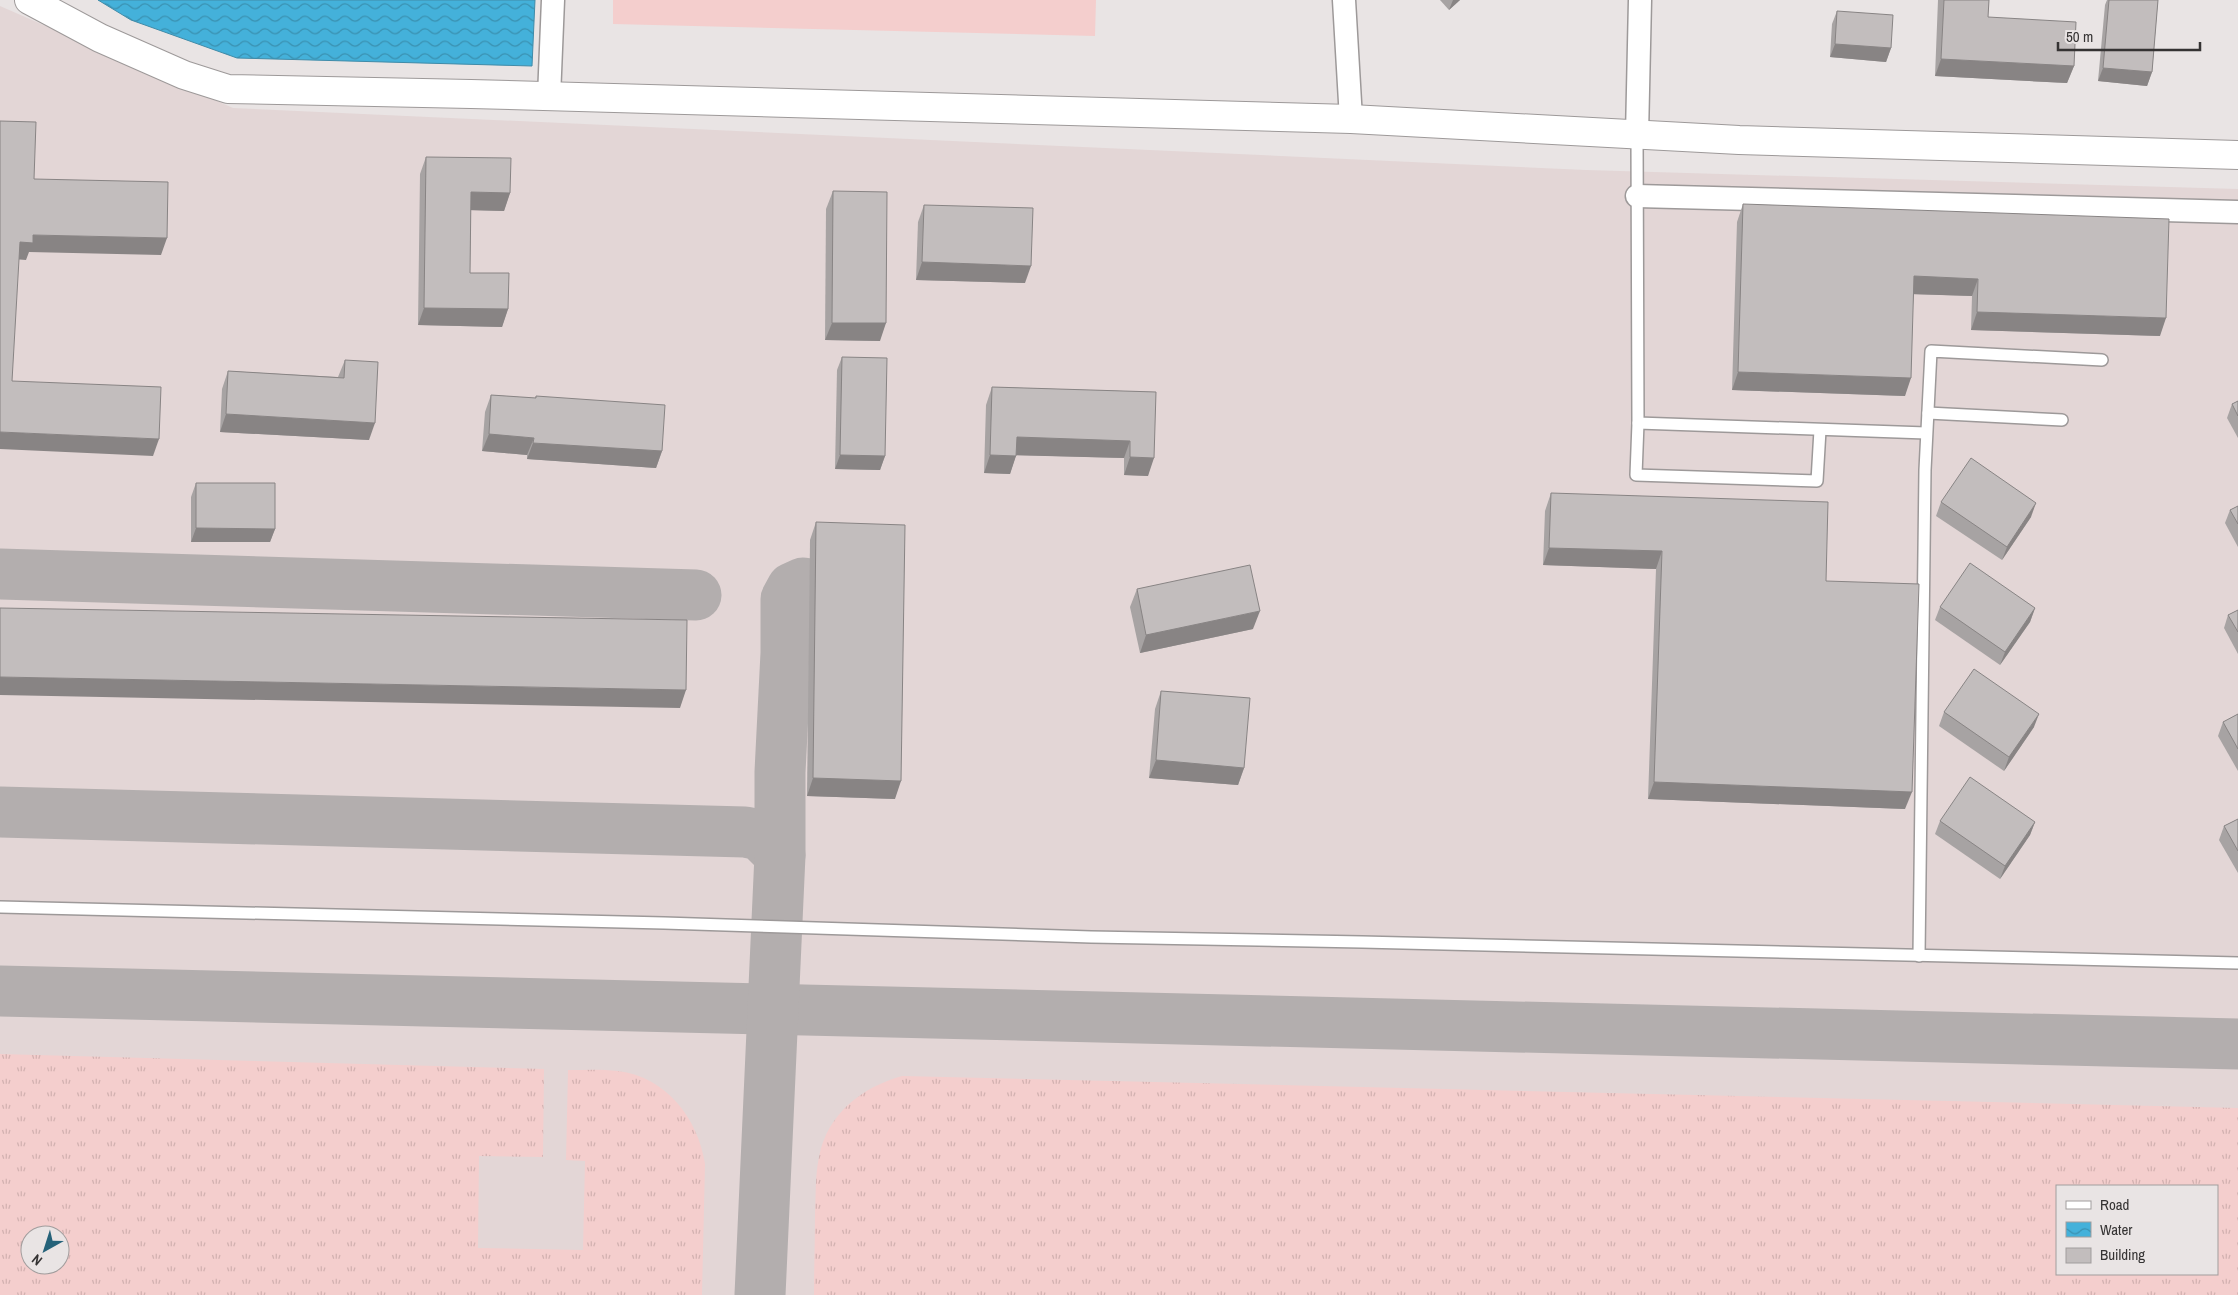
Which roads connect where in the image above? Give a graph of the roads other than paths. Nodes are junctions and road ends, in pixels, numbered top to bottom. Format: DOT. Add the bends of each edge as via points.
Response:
graph roads {
  1 [pos="29,0"];
  2 [pos="553,0"];
  3 [pos="1344,0"];
  4 [pos="1640,0"];
  5 [pos="549,96"];
  6 [pos="1351,119"];
  7 [pos="1637,135"];
  8 [pos="2238,155"];
  9 [pos="1637,196"];
  10 [pos="2238,212"];
  11 [pos="2102,360"];
  12 [pos="1928,413"];
  13 [pos="2062,420"];
  14 [pos="1638,423"];
  15 [pos="1820,430"];
  16 [pos="1926,433"];
  17 [pos="0,907"];
  18 [pos="1919,956"];
  19 [pos="2238,963"];
  1 -- 5 [label="street" via="100,38 184,75 228,90"];
  2 -- 5 [label="street"];
  3 -- 6 [label="street"];
  4 -- 7 [label="street"];
  5 -- 6 [label="street"];
  6 -- 7 [label="street"];
  7 -- 8 [label="street"];
  7 -- 9 [label="lane"];
  9 -- 10 [label="street"];
  9 -- 14 [label="lane"];
  11 -- 12 [label="lane" via="1931,351"];
  12 -- 13 [label="lane"];
  12 -- 16 [label="lane"];
  14 -- 15 [label="lane"];
  14 -- 15 [label="lane" via="1636,475 1817,481"];
  15 -- 16 [label="lane"];
  16 -- 18 [label="lane"];
  17 -- 18 [label="lane" via="664,923 1091,938"];
  18 -- 19 [label="lane"];
}
